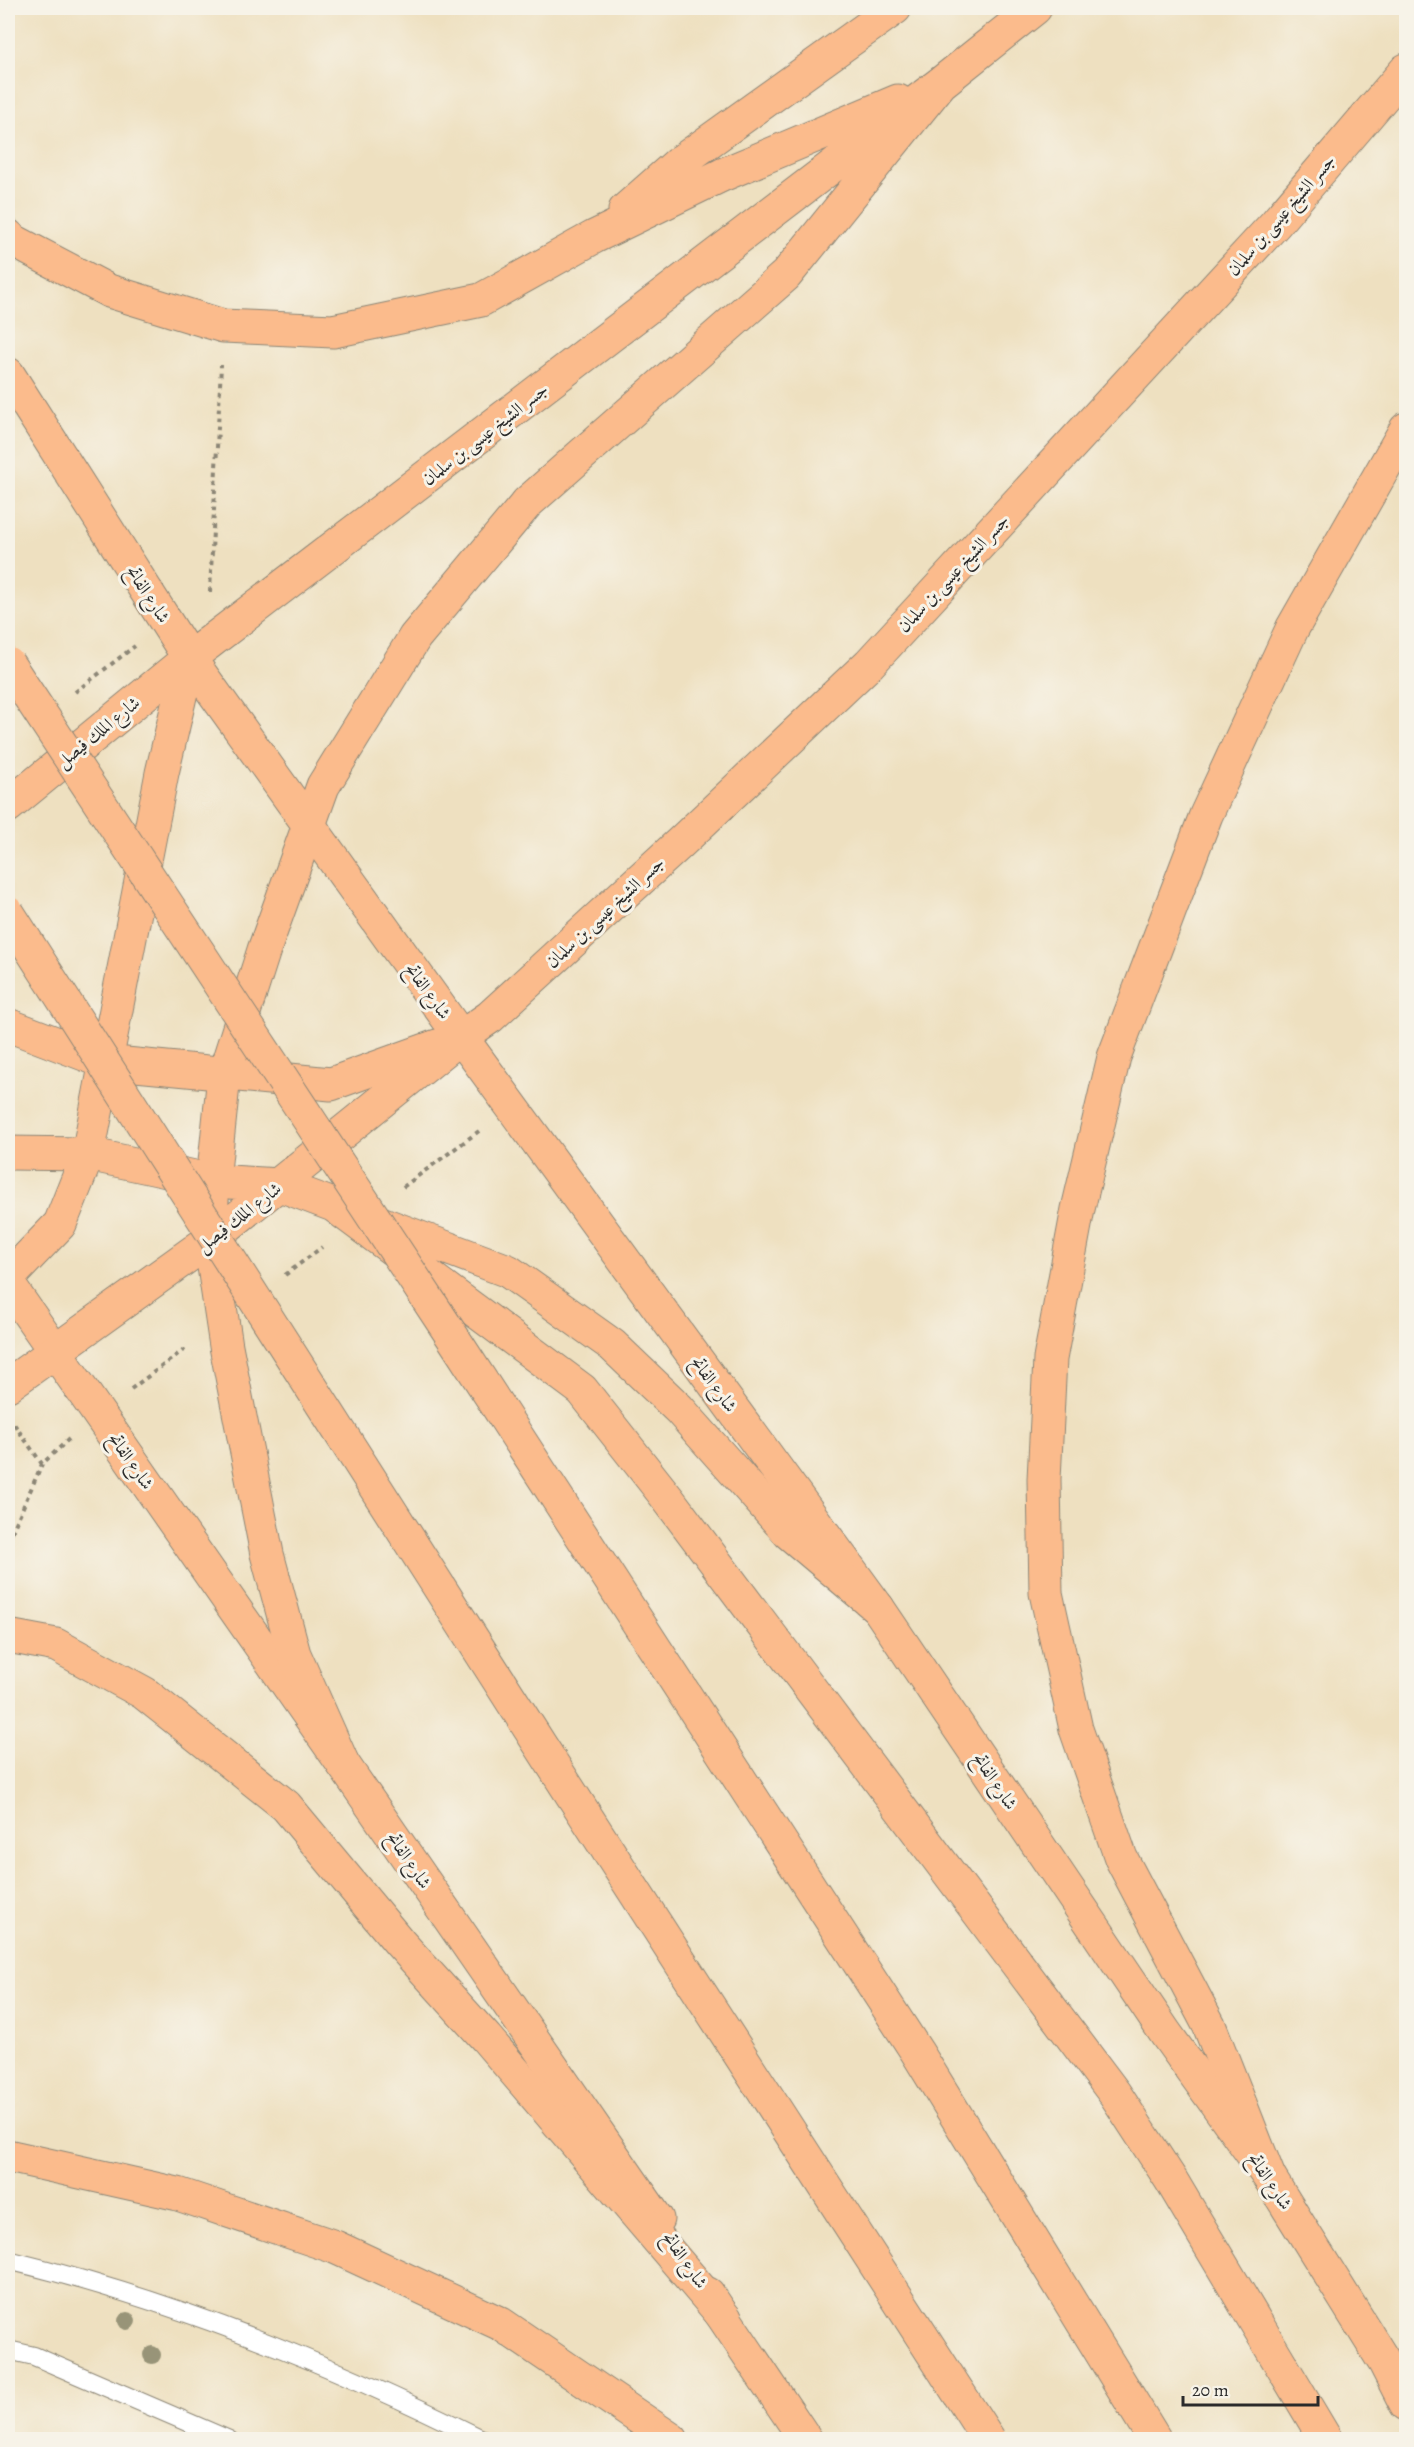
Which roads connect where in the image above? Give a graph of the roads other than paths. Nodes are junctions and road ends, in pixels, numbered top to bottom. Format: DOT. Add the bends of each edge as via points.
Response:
graph roads {
  1 [pos="895,8"];
  2 [pos="1035,8"];
  3 [pos="1407,70"];
  4 [pos="941,83"];
  5 [pos="8,236"];
  6 [pos="594,237"];
  7 [pos="8,374"];
  8 [pos="1407,429"];
  9 [pos="189,658"];
  10 [pos="8,664"];
  11 [pos="8,806"];
  12 [pos="309,825"];
  13 [pos="8,913"];
  14 [pos="8,1025"];
  15 [pos="461,1037"];
  16 [pos="105,1062"];
  17 [pos="224,1075"];
  18 [pos="8,1153"];
  19 [pos="88,1154"];
  20 [pos="213,1181"];
  21 [pos="280,1185"];
  22 [pos="336,1207"];
  23 [pos="210,1240"];
  24 [pos="8,1278"];
  25 [pos="8,1284"];
  26 [pos="54,1351"];
  27 [pos="8,1385"];
  28 [pos="878,1608"];
  29 [pos="8,1636"];
  30 [pos="343,1764"];
  31 [pos="8,2156"];
  32 [pos="1269,2177"];
  33 [pos="8,2260"];
  34 [pos="725,2318"];
  35 [pos="8,2350"];
  36 [pos="1407,2404"];
  37 [pos="229,2439"];
  38 [pos="484,2439"];
  39 [pos="672,2439"];
  40 [pos="806,2439"];
  41 [pos="989,2439"];
  42 [pos="1155,2439"];
  43 [pos="1326,2439"];
  1 -- 6 [label="main road" via="676,165"];
  2 -- 4 [label="main road, جسر الشيخ عيسى بن سلمان"];
  3 -- 15 [label="main road, جسر الشيخ عيسى بن سلمان" via="1275,224 869,664 490,1017"];
  4 -- 6 [label="main road" via="722,175"];
  4 -- 9 [label="main road, جسر الشيخ عيسى بن سلمان"];
  4 -- 12 [label="main road" via="786,275 527,503 414,637 323,786"];
  5 -- 6 [label="main road" via="109,291 224,326 333,331 481,300"];
  7 -- 9 [label="main road, شارع الفاتح"];
  8 -- 32 [label="main road" via="1292,629 1206,815 1114,1057 1078,1209 1050,1359 1044,1479 1046,1593 1076,1729 1121,1858 1209,2025"];
  9 -- 11 [label="main road, شارع الملك فيصل"];
  9 -- 12 [label="main road, شارع الفاتح"];
  9 -- 16 [label="main road" via="162,773"];
  10 -- 42 [label="main road, bridge" via="450,1333 917,2052"];
  12 -- 15 [label="main road, شارع الفاتح"];
  12 -- 17 [label="main road"];
  13 -- 41 [label="main road, bridge"];
  14 -- 16 [label="main road"];
  15 -- 17 [label="main road" via="331,1084"];
  15 -- 21 [label="main road, شارع الملك فيصل"];
  15 -- 28 [label="main road, شارع الفاتح"];
  16 -- 17 [label="main road"];
  16 -- 19 [label="main road"];
  17 -- 20 [label="main road"];
  18 -- 19 [label="main road"];
  19 -- 20 [label="main road"];
  19 -- 24 [label="main road" via="60,1224"];
  20 -- 21 [label="main road"];
  20 -- 23 [label="main road"];
  21 -- 22 [label="main road"];
  21 -- 23 [label="main road, شارع الملك فيصل"];
  22 -- 28 [label="main road" via="508,1271 612,1345 679,1408 789,1533"];
  22 -- 43 [label="main road" via="582,1390 1115,2094"];
  23 -- 26 [label="main road, شارع الملك فيصل"];
  23 -- 30 [label="main road" via="226,1346 267,1554 294,1654"];
  25 -- 26 [label="main road, شارع الفاتح"];
  26 -- 27 [label="main road, شارع الملك فيصل"];
  26 -- 30 [label="main road, شارع الفاتح"];
  28 -- 32 [label="main road, شارع الفاتح" via="1166,2034"];
  29 -- 34 [label="main road" via="56,1645 144,1693 286,1806"];
  30 -- 34 [label="main road, شارع الفاتح"];
  31 -- 39 [label="main road" via="177,2194 335,2247 501,2324"];
  32 -- 36 [label="main road, شارع الفاتح"];
  33 -- 38 [label="lane" via="81,2278 227,2327 393,2394"];
  34 -- 40 [label="main road, شارع الفاتح"];
  35 -- 37 [label="lane" via="34,2356"];
}
